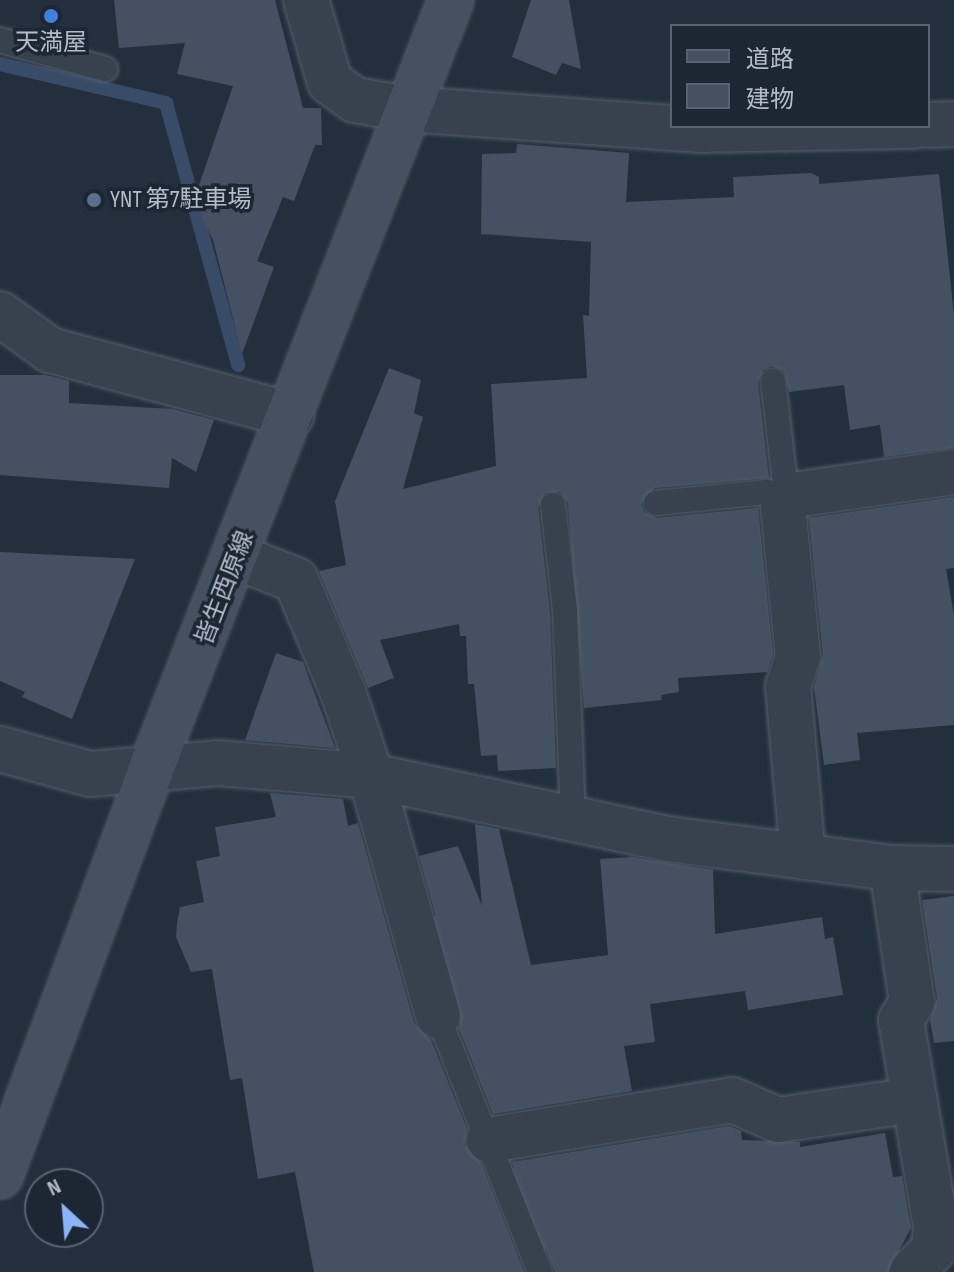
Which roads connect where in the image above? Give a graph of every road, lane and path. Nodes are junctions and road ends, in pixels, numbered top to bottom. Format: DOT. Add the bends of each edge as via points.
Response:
graph roads {
  1 [pos="306,0"];
  2 [pos="451,0"];
  3 [pos="0,40"];
  4 [pos="105,69"];
  5 [pos="407,109"];
  6 [pos="954,124"];
  7 [pos="930,125"];
  8 [pos="670,128"];
  9 [pos="673,128"];
  10 [pos="808,128"];
  11 [pos="0,314"];
  12 [pos="773,381"];
  13 [pos="291,415"];
  14 [pos="954,472"];
  15 [pos="787,500"];
  16 [pos="656,503"];
  17 [pos="553,505"];
  18 [pos="237,557"];
  19 [pos="0,749"];
  20 [pos="151,769"];
  21 [pos="371,776"];
  22 [pos="573,822"];
  23 [pos="803,857"];
  24 [pos="892,868"];
  25 [pos="954,869"];
  26 [pos="438,1016"];
  27 [pos="914,1100"];
  28 [pos="489,1140"];
  29 [pos="0,1176"];
  30 [pos="540,1272"];
  31 [pos="912,1272"];
  1 -- 5 [label="street" via="330,82 355,100"];
  2 -- 5 [label="main road, 皆生西原線"];
  3 -- 4 [label="lane"];
  5 -- 8 [label="street"];
  5 -- 13 [label="main road, 皆生西原線"];
  6 -- 7 [label="street"];
  9 -- 10 [label="street"];
  11 -- 13 [label="street" via="50,350"];
  12 -- 15 [label="lane"];
  13 -- 18 [label="main road, 皆生西原線"];
  14 -- 15 [label="street" via="812,491"];
  15 -- 16 [label="lane" via="767,492"];
  15 -- 23 [label="street" via="783,514 798,657 788,687"];
  17 -- 22 [label="lane" via="565,611"];
  18 -- 20 [label="main road, 皆生西原線"];
  18 -- 21 [label="street" via="296,580"];
  19 -- 20 [label="street" via="90,774"];
  20 -- 21 [label="street" via="218,763"];
  20 -- 29 [label="main road, 皆生西原線"];
  21 -- 22 [label="street"];
  21 -- 26 [label="street"];
  22 -- 23 [label="street"];
  23 -- 24 [label="street"];
  24 -- 25 [label="street"];
  24 -- 27 [label="street" via="912,1002 901,1020"];
  26 -- 28 [label="lane"];
  27 -- 28 [label="street" via="778,1120 732,1100"];
  27 -- 31 [label="street" via="936,1240 927,1261"];
  28 -- 30 [label="lane"];
}
